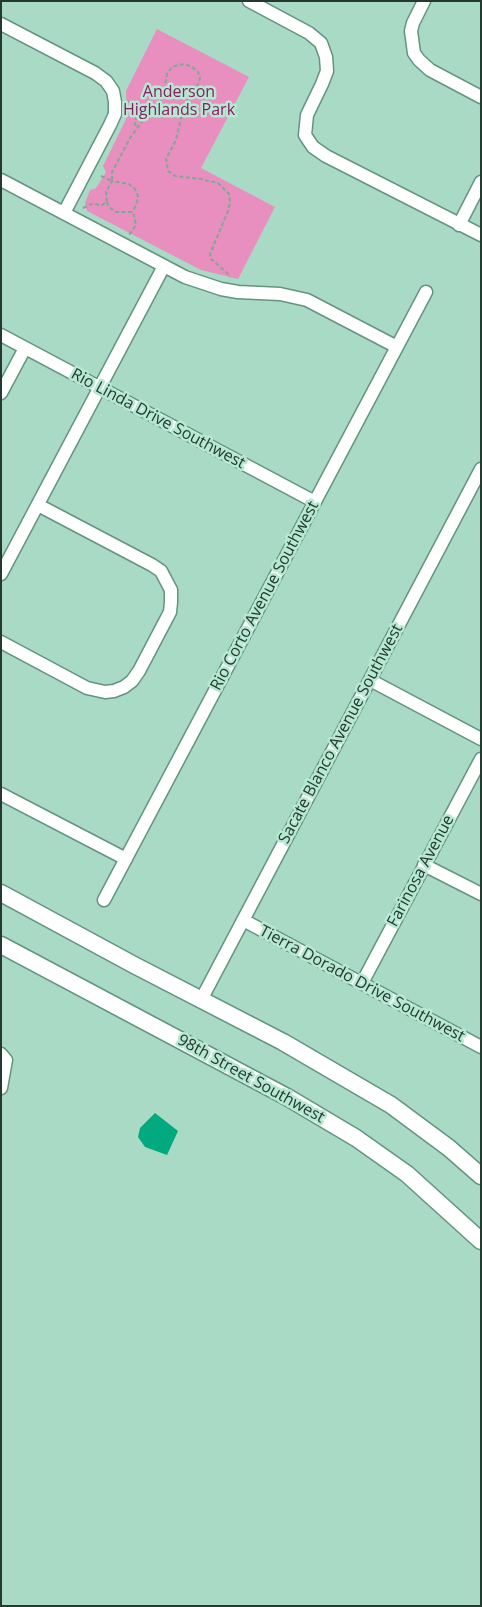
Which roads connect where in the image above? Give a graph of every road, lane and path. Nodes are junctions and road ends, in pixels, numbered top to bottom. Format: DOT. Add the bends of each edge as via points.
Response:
graph roads {
  1 [pos="249,1"];
  2 [pos="424,1"];
  3 [pos="1,24"];
  4 [pos="481,97"];
  5 [pos="128,101"];
  6 [pos="158,108"];
  7 [pos="182,114"];
  8 [pos="138,128"];
  9 [pos="101,176"];
  10 [pos="1,180"];
  11 [pos="112,181"];
  12 [pos="481,182"];
  13 [pos="107,202"];
  14 [pos="83,208"];
  15 [pos="133,212"];
  16 [pos="64,213"];
  17 [pos="459,225"];
  18 [pos="129,235"];
  19 [pos="481,235"];
  20 [pos="164,266"];
  21 [pos="230,278"];
  22 [pos="426,292"];
  23 [pos="1,335"];
  24 [pos="397,347"];
  25 [pos="25,348"];
  26 [pos="100,388"];
  27 [pos="1,393"];
  28 [pos="481,468"];
  29 [pos="315,502"];
  30 [pos="38,505"];
  31 [pos="1,574"];
  32 [pos="1,642"];
  33 [pos="370,680"];
  34 [pos="481,739"];
  35 [pos="481,759"];
  36 [pos="1,794"];
  37 [pos="126,859"];
  38 [pos="424,865"];
  39 [pos="1,892"];
  40 [pos="481,894"];
  41 [pos="104,900"];
  42 [pos="243,920"];
  43 [pos="1,945"];
  44 [pos="362,983"];
  45 [pos="201,1000"];
  46 [pos="481,1047"];
  47 [pos="4,1057"];
  48 [pos="1,1088"];
  49 [pos="481,1176"];
  50 [pos="481,1241"];
  1 -- 17 [label="street" via="309,33 320,43 326,57 327,72 307,115 305,135 314,147"];
  2 -- 4 [label="street" via="411,31 412,45 419,60"];
  3 -- 16 [label="street" via="95,73 113,91 114,114 110,125"];
  5 -- 8 [label="path" via="136,111 135,124"];
  6 -- 7 [label="path" via="172,106"];
  6 -- 7 [label="path" via="167,74 172,68 185,64 198,72 200,78"];
  6 -- 8 [label="path"];
  7 -- 21 [label="path" via="176,140 166,159 168,171 175,176 218,183 229,194 228,211 210,254"];
  8 -- 11 [label="path" via="112,172"];
  9 -- 11 [label="path"];
  10 -- 16 [label="street"];
  11 -- 13 [label="path" via="106,192"];
  11 -- 15 [label="path" via="129,184 135,189 138,196"];
  12 -- 17 [label="street"];
  13 -- 14 [label="path"];
  13 -- 15 [label="path" via="116,212"];
  15 -- 18 [label="path" via="136,225"];
  16 -- 20 [label="street"];
  17 -- 19 [label="street"];
  20 -- 24 [label="street" via="221,289 280,294 307,300"];
  20 -- 26 [label="street"];
  22 -- 24 [label="street, Rio Corto Avenue Southwest"];
  23 -- 25 [label="street, Rio Linda Drive Southwest"];
  24 -- 29 [label="street, Rio Corto Avenue Southwest"];
  25 -- 26 [label="street, Rio Linda Drive Southwest"];
  25 -- 27 [label="street"];
  26 -- 29 [label="street, Rio Linda Drive Southwest"];
  26 -- 30 [label="street"];
  28 -- 33 [label="street, Sacate Blanco Avenue Southwest"];
  29 -- 37 [label="street, Rio Corto Avenue Southwest"];
  30 -- 31 [label="street"];
  30 -- 32 [label="street" via="161,571 171,590 170,612 132,681 124,687 104,692 87,688"];
  33 -- 34 [label="street"];
  33 -- 42 [label="street, Sacate Blanco Avenue Southwest"];
  35 -- 38 [label="street, Farinosa Avenue"];
  36 -- 37 [label="street"];
  37 -- 41 [label="street, Rio Corto Avenue Southwest"];
  38 -- 40 [label="street"];
  38 -- 44 [label="street, Farinosa Avenue"];
  39 -- 45 [label="main road"];
  42 -- 44 [label="street, Tierra Dorado Drive Southwest"];
  42 -- 45 [label="street, Sacate Blanco Avenue Southwest"];
  43 -- 50 [label="main road, 98th Street Southwest" via="279,1092 356,1138 407,1174"];
  44 -- 46 [label="street, Tierra Dorado Drive Southwest"];
  45 -- 49 [label="main road" via="391,1105"];
  47 -- 48 [label="street"];
}
